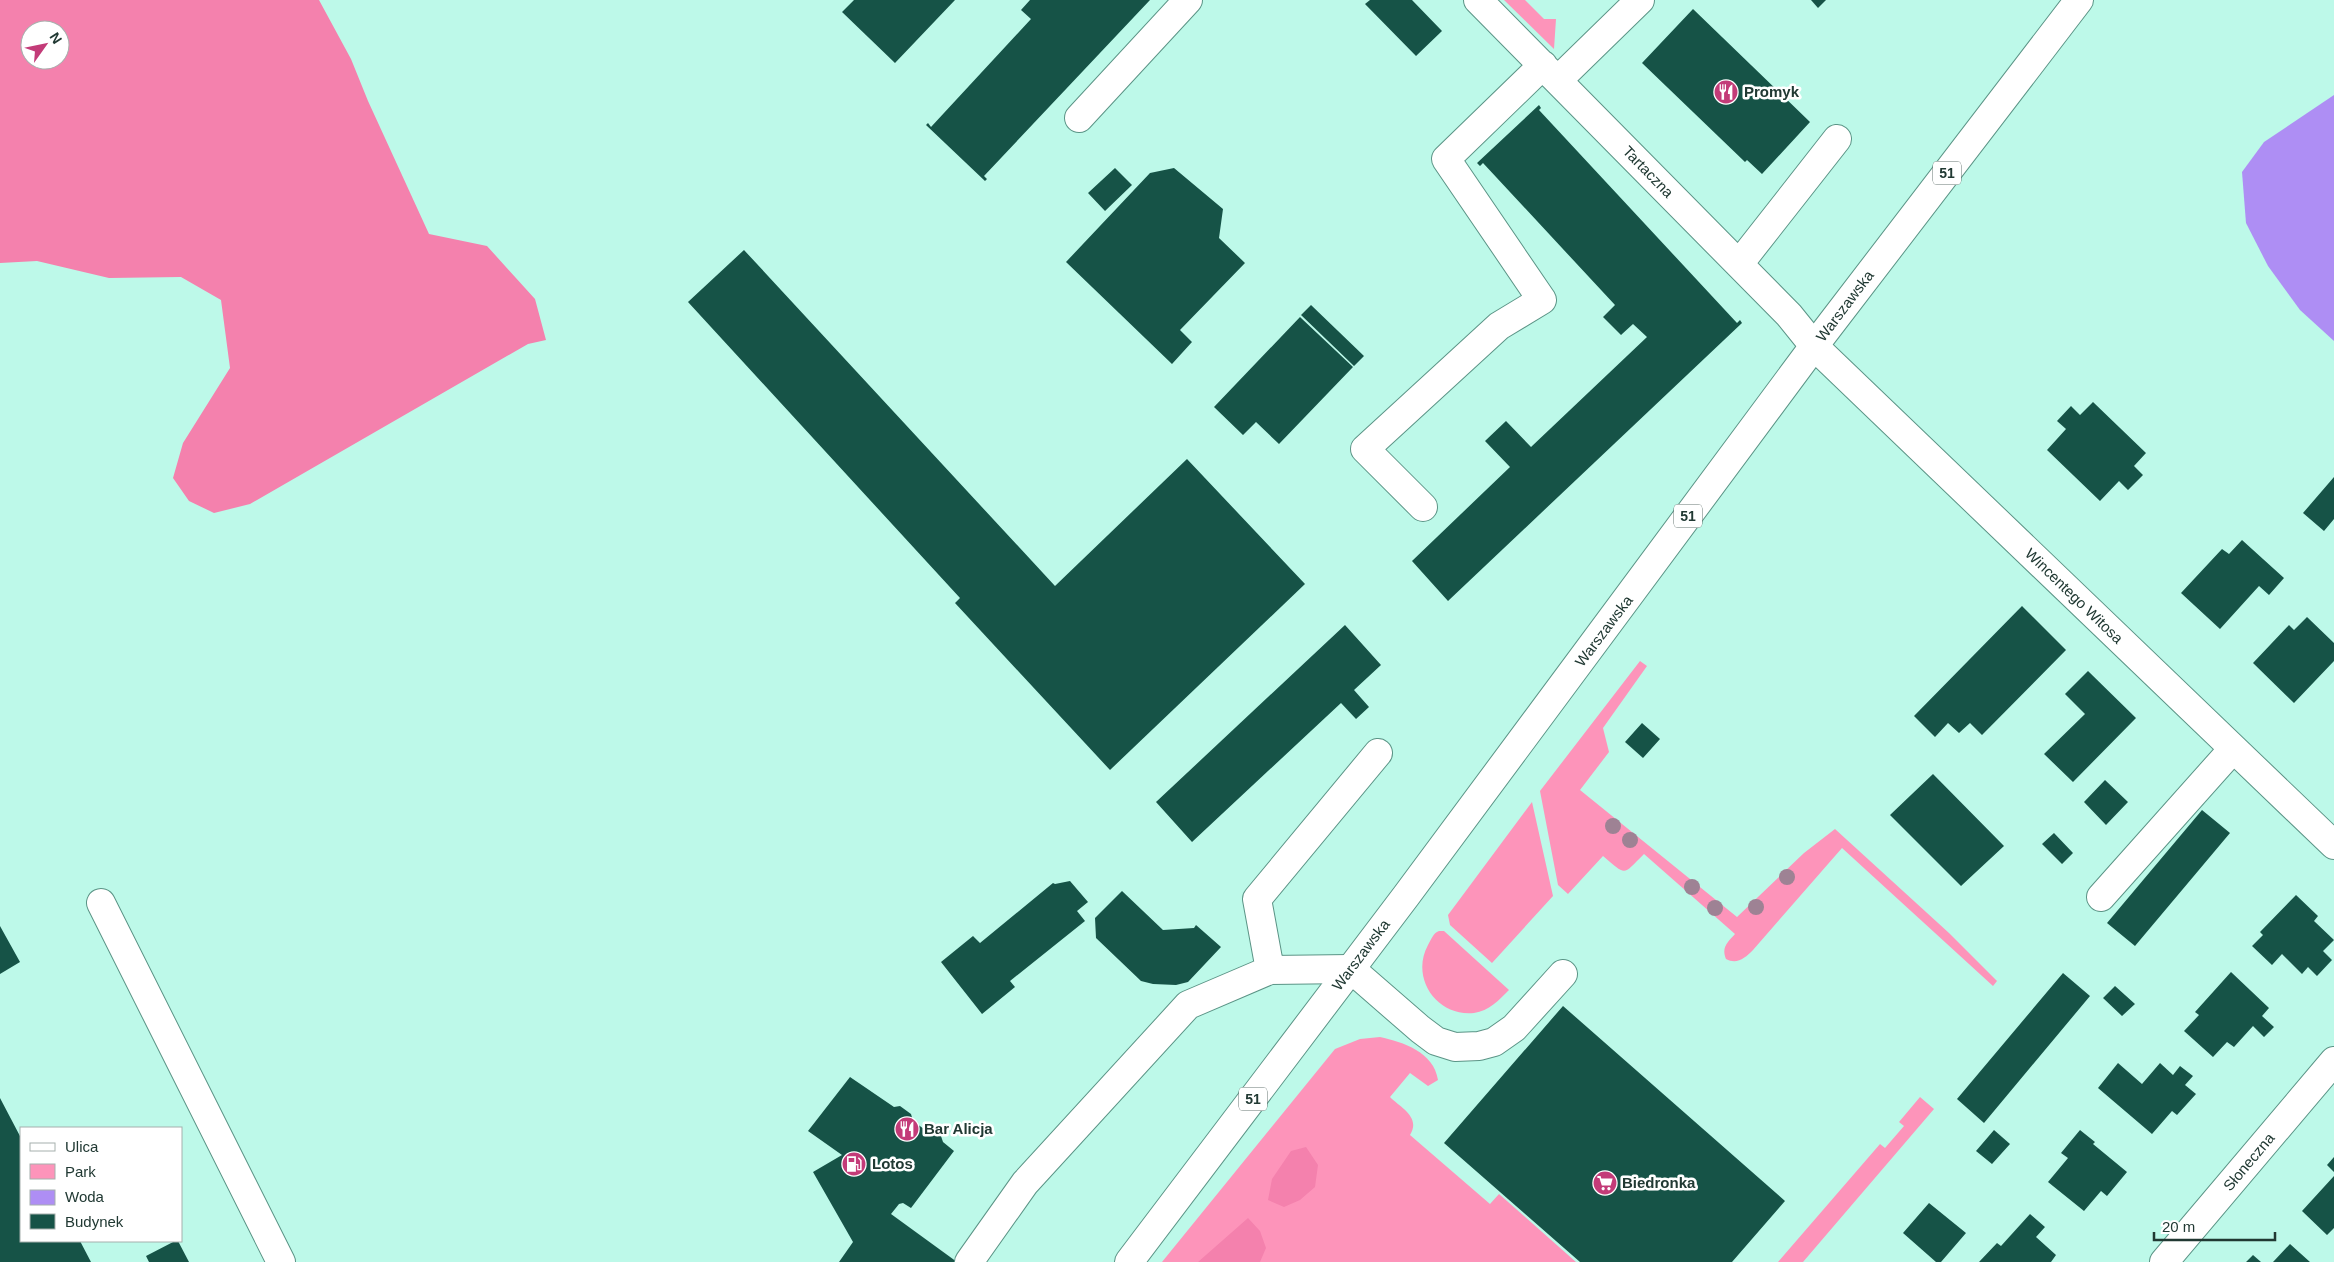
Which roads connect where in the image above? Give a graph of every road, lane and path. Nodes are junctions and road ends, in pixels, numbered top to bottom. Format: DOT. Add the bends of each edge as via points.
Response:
graph roads {
  1 [pos="1188,0"];
  2 [pos="1478,0"];
  3 [pos="1640,0"];
  4 [pos="2079,0"];
  5 [pos="1550,73"];
  6 [pos="1079,118"];
  7 [pos="1837,139"];
  8 [pos="1739,264"];
  9 [pos="1814,346"];
  10 [pos="1423,507"];
  11 [pos="2233,749"];
  12 [pos="1378,754"];
  13 [pos="2334,845"];
  14 [pos="2101,897"];
  15 [pos="101,903"];
  16 [pos="1351,969"];
  17 [pos="1270,970"];
  18 [pos="1563,974"];
  19 [pos="2334,1061"];
  20 [pos="2166,1261"];
  21 [pos="281,1262"];
  22 [pos="969,1262"];
  23 [pos="1129,1262"];
  1 -- 6 [label="main road"];
  2 -- 5 [label="main road, Tartaczna"];
  3 -- 5 [label="main road"];
  4 -- 9 [label="main road, Warszawska / 51"];
  5 -- 8 [label="main road, Tartaczna"];
  5 -- 10 [label="main road" via="1446,159 1542,300 1499,326 1365,448"];
  7 -- 8 [label="main road"];
  8 -- 9 [label="main road, Tartaczna"];
  9 -- 11 [label="main road, Wincentego Witosa"];
  9 -- 16 [label="main road, Warszawska / 51"];
  11 -- 13 [label="main road, Wincentego Witosa"];
  11 -- 14 [label="main road"];
  12 -- 17 [label="main road" via="1257,899"];
  15 -- 21 [label="main road"];
  16 -- 17 [label="main road"];
  16 -- 18 [label="main road" via="1436,1041 1455,1047 1494,1042 1514,1028"];
  16 -- 23 [label="main road, Warszawska / 51"];
  17 -- 22 [label="main road" via="1188,1005 1025,1183"];
  19 -- 20 [label="main road, Słoneczna"];
}
